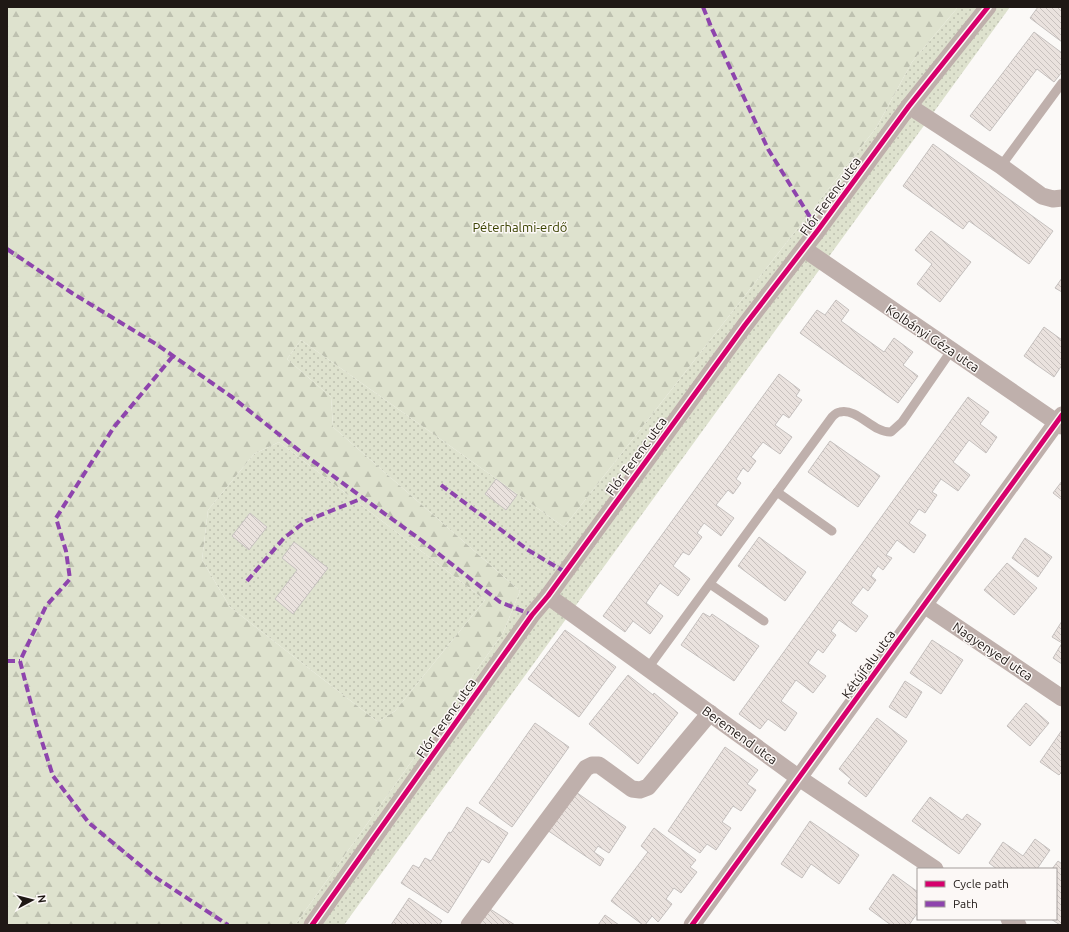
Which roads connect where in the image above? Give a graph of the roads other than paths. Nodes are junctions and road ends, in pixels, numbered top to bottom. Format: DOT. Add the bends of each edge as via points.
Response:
graph roads {
  1 [pos="988,7"];
  2 [pos="1062,83"];
  3 [pos="909,106"];
  4 [pos="1001,166"];
  5 [pos="1062,198"];
  6 [pos="804,249"];
  7 [pos="951,351"];
  8 [pos="1060,421"];
  9 [pos="776,492"];
  10 [pos="832,531"];
  11 [pos="710,584"];
  12 [pos="548,596"];
  13 [pos="924,605"];
  14 [pos="764,622"];
  15 [pos="648,668"];
  16 [pos="1062,698"];
  17 [pos="710,713"];
  18 [pos="799,778"];
  19 [pos="934,868"];
  20 [pos="312,925"];
  21 [pos="469,925"];
  22 [pos="692,925"];
  1 -- 3 [label="street, Flór Ferenc utca"];
  2 -- 4 [label="lane"];
  3 -- 4 [label="street"];
  3 -- 6 [label="street, Flór Ferenc utca"];
  4 -- 5 [label="street" via="1042,196"];
  6 -- 7 [label="street, Kolbányi Géza utca"];
  6 -- 12 [label="street, Flór Ferenc utca" via="745,325"];
  7 -- 8 [label="street, Kolbányi Géza utca"];
  7 -- 9 [label="lane" via="897,428 885,432 854,414 841,412 832,416"];
  8 -- 13 [label="street, Kétújfalu utca"];
  9 -- 10 [label="lane"];
  9 -- 11 [label="lane"];
  11 -- 14 [label="lane"];
  11 -- 15 [label="lane"];
  12 -- 15 [label="street, Beremend utca"];
  12 -- 20 [label="street, Flór Ferenc utca" via="532,614"];
  13 -- 16 [label="street, Nagyenyed utca"];
  13 -- 18 [label="street, Kétújfalu utca"];
  15 -- 17 [label="street, Beremend utca"];
  17 -- 18 [label="street, Beremend utca"];
  17 -- 21 [label="street" via="648,787 632,789 599,765 586,768"];
  18 -- 19 [label="street, Beremend utca"];
  18 -- 22 [label="street, Kétújfalu utca"];
}
